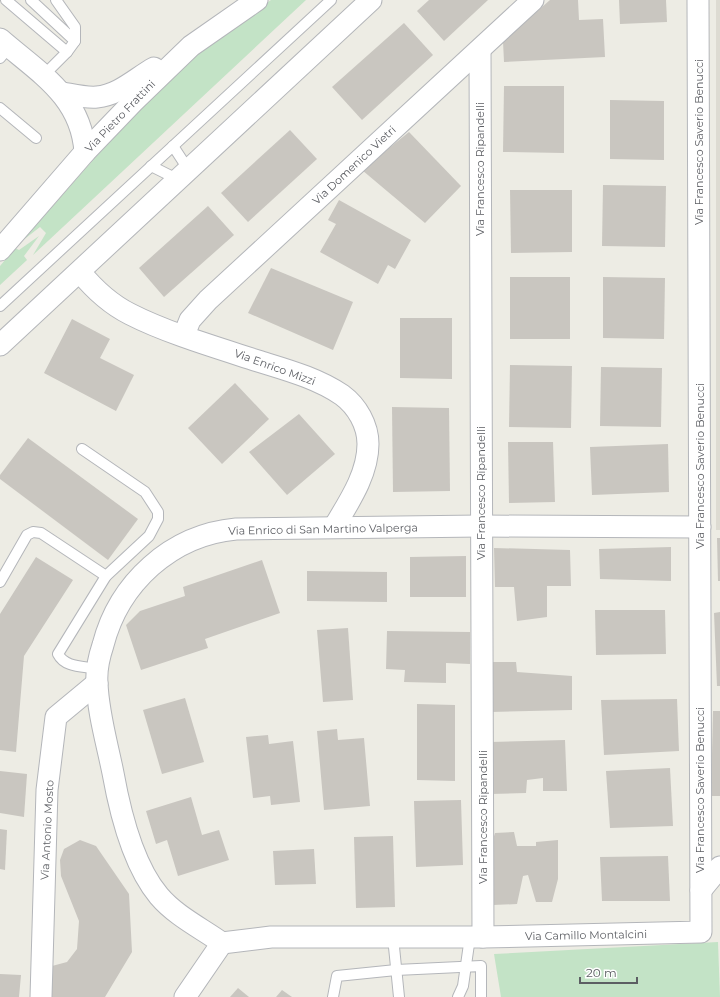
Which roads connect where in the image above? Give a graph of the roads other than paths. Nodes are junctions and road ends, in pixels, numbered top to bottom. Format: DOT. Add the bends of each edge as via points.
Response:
graph roads {
  1 [pos="6,0"];
  2 [pos="31,0"];
  3 [pos="56,0"];
  4 [pos="257,0"];
  5 [pos="331,0"];
  6 [pos="371,0"];
  7 [pos="533,0"];
  8 [pos="698,0"];
  9 [pos="74,41"];
  10 [pos="191,46"];
  11 [pos="3,48"];
  12 [pos="480,50"];
  13 [pos="67,52"];
  14 [pos="43,76"];
  15 [pos="63,93"];
  16 [pos="0,108"];
  17 [pos="36,138"];
  18 [pos="173,146"];
  19 [pos="85,152"];
  20 [pos="151,166"];
  21 [pos="182,174"];
  22 [pos="0,250"];
  23 [pos="80,272"];
  24 [pos="0,306"];
  25 [pos="184,335"];
  26 [pos="0,344"];
  27 [pos="82,449"];
  28 [pos="481,526"];
  29 [pos="334,527"];
  30 [pos="700,527"];
  31 [pos="106,576"];
  32 [pos="0,582"];
  33 [pos="97,676"];
  34 [pos="720,867"];
  35 [pos="701,890"];
  36 [pos="701,932"];
  37 [pos="393,937"];
  38 [pos="477,937"];
  39 [pos="222,943"];
  40 [pos="465,967"];
  41 [pos="396,970"];
  42 [pos="42,997"];
  43 [pos="184,997"];
  44 [pos="333,997"];
  45 [pos="399,997"];
  46 [pos="458,997"];
  47 [pos="481,997"];
  1 -- 13 [label="lane"];
  2 -- 9 [label="lane"];
  3 -- 9 [label="lane" via="76,27"];
  4 -- 10 [label="street, Via Pietro Frattini"];
  5 -- 18 [label="lane"];
  6 -- 21 [label="street"];
  7 -- 12 [label="street, Via Domenico Vietri"];
  8 -- 30 [label="street, Via Francesco Saverio Benucci"];
  9 -- 13 [label="lane"];
  10 -- 15 [label="street" via="114,92 98,97"];
  10 -- 19 [label="street, Via Pietro Frattini"];
  11 -- 14 [label="street"];
  12 -- 25 [label="street, Via Domenico Vietri" via="208,300 190,320"];
  12 -- 28 [label="street, Via Francesco Ripandelli"];
  13 -- 14 [label="lane"];
  14 -- 15 [label="street"];
  15 -- 19 [label="street" via="80,124"];
  16 -- 17 [label="lane"];
  18 -- 20 [label="lane"];
  18 -- 21 [label="lane"];
  19 -- 22 [label="street, Via Pietro Frattini"];
  20 -- 21 [label="lane"];
  20 -- 24 [label="lane"];
  21 -- 23 [label="street"];
  23 -- 25 [label="street, Via Enrico Mizzi" via="91,286 119,308 140,319"];
  23 -- 26 [label="street"];
  25 -- 29 [label="street, Via Enrico Mizzi" via="312,379 342,396 352,405 362,419 367,433 367,455 356,488"];
  27 -- 31 [label="lane" via="145,492 158,512 158,519 149,536"];
  28 -- 29 [label="street, Via Enrico di San Martino Valperga"];
  28 -- 30 [label="street, Via Enrico di San Martino Valperga"];
  28 -- 38 [label="street, Via Francesco Ripandelli"];
  29 -- 33 [label="street, Via Enrico di San Martino Valperga" via="228,530 195,539 169,553 142,574 119,603 109,624"];
  30 -- 35 [label="street, Via Francesco Saverio Benucci"];
  31 -- 32 [label="lane" via="41,533 33,532 27,535"];
  31 -- 33 [label="lane" via="58,654 65,663"];
  33 -- 39 [label="street, Via Enrico di San Martino Valperga" via="115,787 131,843 140,864 158,896"];
  33 -- 42 [label="street, Via Antonio Mosto" via="56,717 47,790"];
  34 -- 35 [label="street"];
  35 -- 36 [label="street, Via Francesco Saverio Benucci"];
  36 -- 38 [label="street, Via Camillo Montalcini"];
  37 -- 38 [label="street, Via Camillo Montalcini"];
  37 -- 39 [label="street, Via Camillo Montalcini" via="271,937"];
  37 -- 41 [label="lane"];
  38 -- 40 [label="lane"];
  39 -- 43 [label="street"];
  40 -- 41 [label="lane"];
  40 -- 46 [label="lane" via="463,986"];
  40 -- 47 [label="lane" via="481,966"];
  41 -- 44 [label="lane" via="337,976"];
  41 -- 45 [label="lane"];
}
